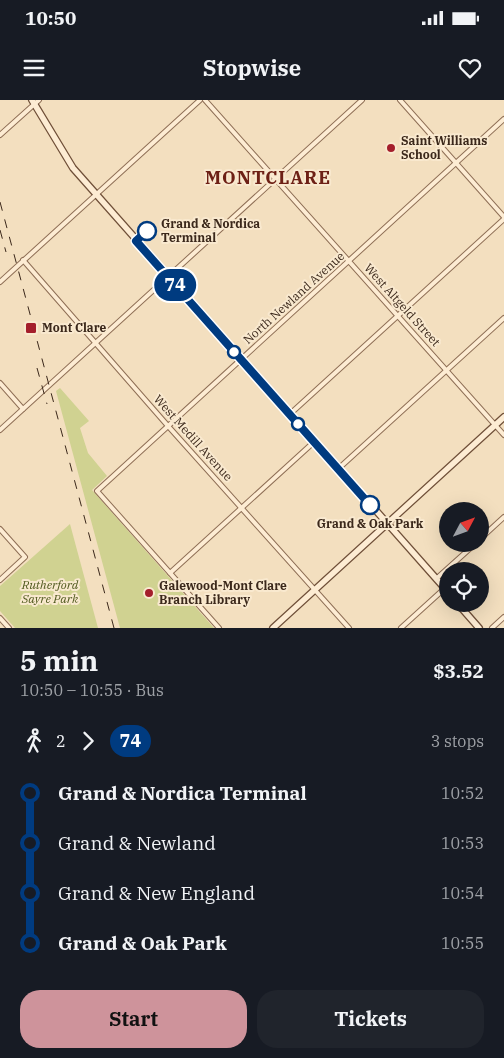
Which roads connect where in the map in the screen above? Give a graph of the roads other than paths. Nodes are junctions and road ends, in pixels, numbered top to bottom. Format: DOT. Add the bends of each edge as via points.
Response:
graph roads {
  1 [pos="200,100"];
  2 [pos="206,100"];
  3 [pos="362,100"];
  4 [pos="400,100"];
  5 [pos="35,102"];
  6 [pos="504,120"];
  7 [pos="0,135"];
  8 [pos="456,163"];
  9 [pos="276,179"];
  10 [pos="96,195"];
  11 [pos="504,218"];
  12 [pos="24,260"];
  13 [pos="349,261"];
  14 [pos="168,277"];
  15 [pos="0,282"];
  16 [pos="398,316"];
  17 [pos="504,318"];
  18 [pos="96,343"];
  19 [pos="241,360"];
  20 [pos="447,370"];
  21 [pos="0,383"];
  22 [pos="23,409"];
  23 [pos="290,414"];
  24 [pos="504,417"];
  25 [pos="495,425"];
  26 [pos="168,426"];
  27 [pos="0,430"];
  28 [pos="504,435"];
  29 [pos="314,442"];
  30 [pos="338,469"];
  31 [pos="242,508"];
  32 [pos="504,517"];
  33 [pos="387,524"];
  34 [pos="0,529"];
  35 [pos="489,531"];
  36 [pos="466,552"];
  37 [pos="170,573"];
  38 [pos="436,579"];
  39 [pos="0,580"];
  40 [pos="439,583"];
  41 [pos="314,590"];
  42 [pos="439,597"];
  43 [pos="465,612"];
  44 [pos="504,616"];
  45 [pos="0,618"];
  46 [pos="9,628"];
  47 [pos="218,628"];
  48 [pos="273,628"];
  49 [pos="349,628"];
  50 [pos="401,628"];
  51 [pos="479,628"];
  52 [pos="492,628"];
  1 -- 10 [label="street"];
  2 -- 9 [label="street, West Altgeld Street"];
  3 -- 9 [label="street"];
  4 -- 8 [label="street"];
  5 -- 7 [label="street"];
  5 -- 10 [label="main road" via="70,164"];
  6 -- 8 [label="street, North Newland Avenue"];
  8 -- 11 [label="street"];
  8 -- 13 [label="street, North Newland Avenue"];
  9 -- 13 [label="street, West Altgeld Street"];
  9 -- 14 [label="street"];
  10 -- 12 [label="street"];
  10 -- 14 [label="main road"];
  11 -- 16 [label="street"];
  12 -- 15 [label="street"];
  12 -- 18 [label="street, West Medill Avenue"];
  13 -- 16 [label="street, West Altgeld Street"];
  13 -- 19 [label="street, North Newland Avenue"];
  14 -- 18 [label="street"];
  14 -- 19 [label="main road"];
  16 -- 20 [label="street, West Altgeld Street"];
  16 -- 23 [label="street"];
  17 -- 20 [label="street"];
  18 -- 22 [label="street"];
  18 -- 26 [label="street, West Medill Avenue"];
  19 -- 23 [label="main road"];
  19 -- 26 [label="street, North Newland Avenue"];
  20 -- 25 [label="street, West Altgeld Street"];
  20 -- 30 [label="street"];
  21 -- 22 [label="street"];
  22 -- 27 [label="street"];
  23 -- 29 [label="main road"];
  24 -- 25 [label="main road"];
  25 -- 28 [label="street, West Altgeld Street"];
  25 -- 33 [label="main road"];
  26 -- 31 [label="street, West Medill Avenue"];
  26 -- 37 [label="street, North Newland Avenue" via="97,491"];
  29 -- 30 [label="main road"];
  29 -- 31 [label="street"];
  30 -- 33 [label="main road"];
  31 -- 37 [label="street"];
  31 -- 41 [label="street, West Medill Avenue"];
  32 -- 35 [label="street"];
  33 -- 38 [label="main road"];
  33 -- 41 [label="main road"];
  34 -- 39 [label="street" via="25,557"];
  36 -- 38 [label="street"];
  37 -- 47 [label="street"];
  38 -- 40 [label="main road"];
  41 -- 48 [label="main road"];
  41 -- 49 [label="street, West Medill Avenue"];
  42 -- 50 [label="street"];
  43 -- 51 [label="main road"];
  44 -- 52 [label="street"];
  45 -- 46 [label="street"];
}
